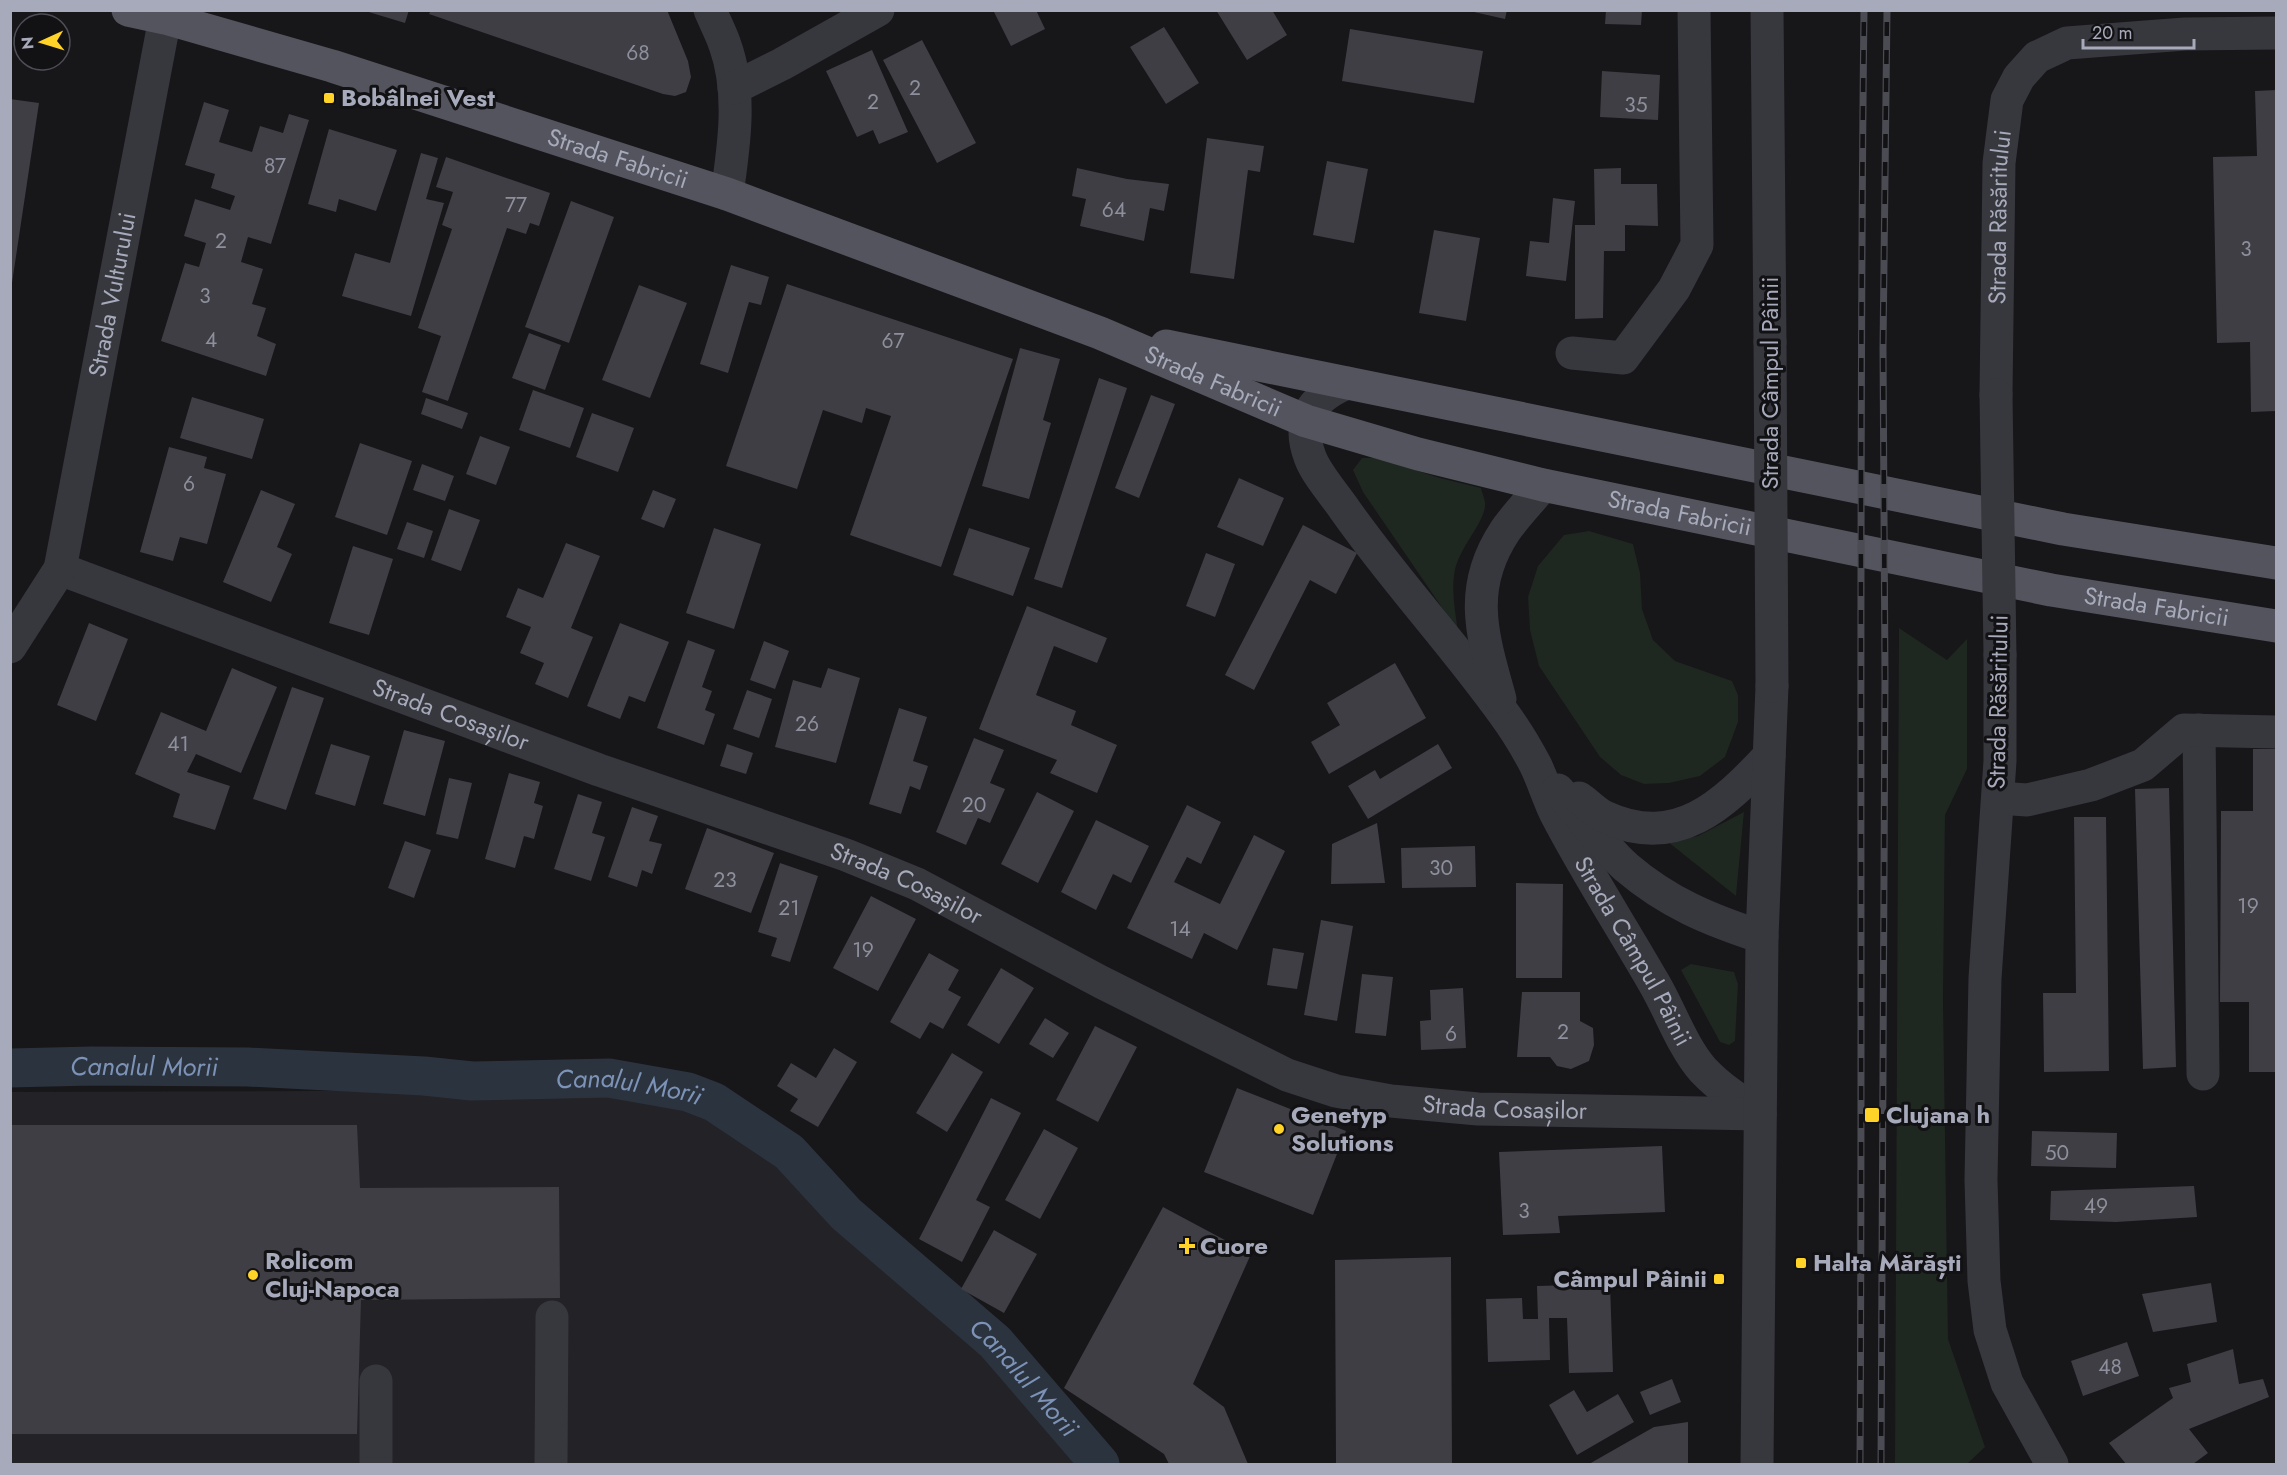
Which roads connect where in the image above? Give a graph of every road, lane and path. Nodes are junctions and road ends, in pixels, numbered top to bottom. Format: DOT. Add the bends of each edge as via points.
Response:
graph roads {
  1 [pos="128,10"];
  2 [pos="710,10"];
  3 [pos="878,10"];
  4 [pos="1694,10"];
  5 [pos="1767,10"];
  6 [pos="165,18"];
  7 [pos="2185,22"];
  8 [pos="2277,33"];
  9 [pos="734,88"];
  10 [pos="728,194"];
  11 [pos="1100,333"];
  12 [pos="1572,353"];
  13 [pos="1347,383"];
  14 [pos="1306,421"];
  15 [pos="1543,485"];
  16 [pos="2277,563"];
  17 [pos="60,569"];
  18 [pos="2277,626"];
  19 [pos="10,646"];
  20 [pos="1505,715"];
  21 [pos="2199,730"];
  22 [pos="2277,732"];
  23 [pos="1769,756"];
  24 [pos="1535,764"];
  25 [pos="1998,798"];
  26 [pos="1762,937"];
  27 [pos="2204,1074"];
  28 [pos="1760,1114"];
  29 [pos="552,1317"];
  30 [pos="376,1381"];
  31 [pos="376,1464"];
  32 [pos="551,1464"];
  33 [pos="1757,1464"];
  34 [pos="2052,1464"];
  1 -- 6 [label="main road, Strada Fabricii"];
  2 -- 9 [label="street" via="726,47"];
  3 -- 9 [label="street"];
  4 -- 12 [label="street" via="1697,245 1674,289 1623,358"];
  5 -- 23 [label="street, Strada Câmpul Pâinii, bridge" via="1772,686"];
  6 -- 10 [label="main road, Strada Fabricii" via="332,66"];
  6 -- 17 [label="street, Strada Vulturului"];
  7 -- 8 [label="street"];
  7 -- 25 [label="street, Strada Răsăritului, bridge" via="2067,43 2037,57 2019,76 2007,100 1999,163 1996,395"];
  9 -- 10 [label="street" via="735,137"];
  10 -- 11 [label="main road, Strada Fabricii"];
  11 -- 13 [label="main road, Strada Fabricii"];
  11 -- 14 [label="main road, Strada Fabricii"];
  13 -- 14 [label="street" via="1318,400"];
  13 -- 16 [label="main road, Strada Fabricii" via="2063,529"];
  14 -- 15 [label="main road, Strada Fabricii"];
  14 -- 20 [label="street, Strada Câmpul Pâinii" via="1310,459 1370,545"];
  15 -- 18 [label="main road, Strada Fabricii" via="2051,590"];
  15 -- 20 [label="street, Strada Câmpul Pâinii" via="1489,558 1482,586 1480,619"];
  17 -- 19 [label="street"];
  17 -- 28 [label="street, Strada Cosașilor" via="598,770 846,855 917,884 1287,1075 1336,1091 1390,1101 1478,1109"];
  20 -- 24 [label="street, Strada Câmpul Pâinii"];
  21 -- 22 [label="street"];
  21 -- 25 [label="street" via="2184,730 2143,765 2091,785 2027,800"];
  21 -- 27 [label="street"];
  23 -- 24 [label="street, Strada Câmpul Pâinii" via="1710,811 1686,823 1659,828 1629,826 1603,816"];
  23 -- 26 [label="street, Strada Câmpul Pâinii"];
  24 -- 26 [label="street, Strada Câmpul Pâinii" via="1625,866 1659,892 1709,919"];
  24 -- 28 [label="street, Strada Câmpul Pâinii" via="1555,813 1702,1068 1728,1093"];
  25 -- 34 [label="street, Strada Răsăritului" via="1985,978 1981,1168 1984,1281 1990,1330 2007,1383"];
  26 -- 28 [label="street, Strada Câmpul Pâinii"];
  28 -- 33 [label="street, Strada Câmpul Pâinii"];
  29 -- 32 [label="street"];
  30 -- 31 [label="street"];
}
